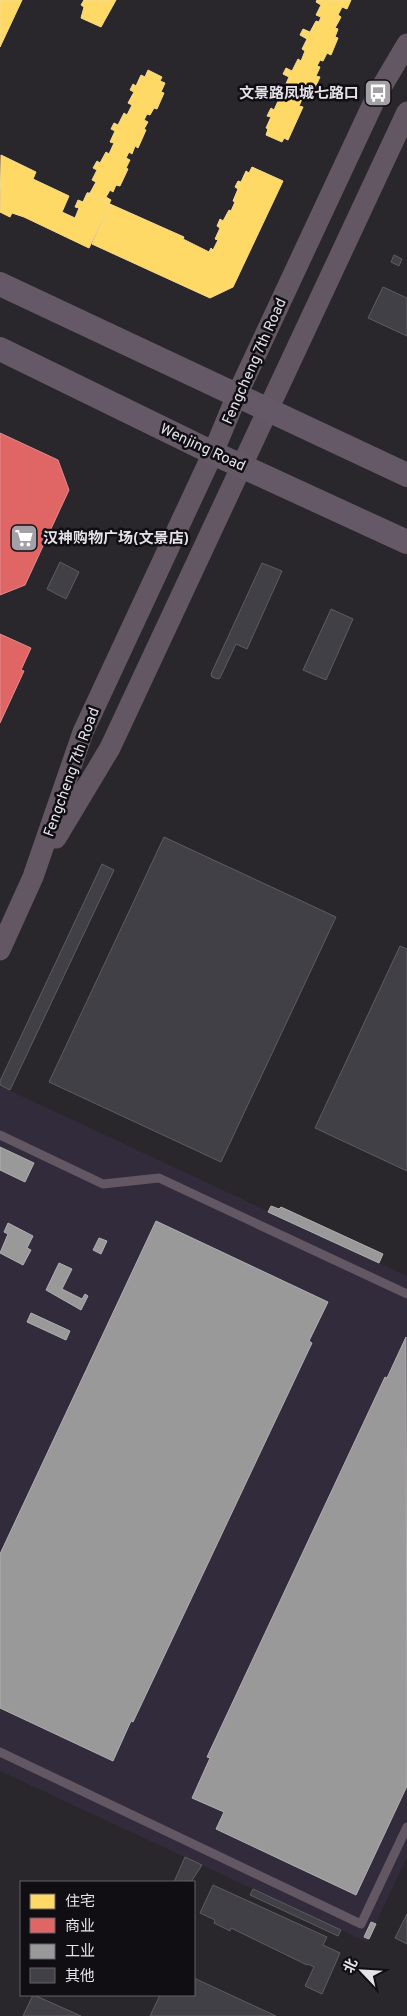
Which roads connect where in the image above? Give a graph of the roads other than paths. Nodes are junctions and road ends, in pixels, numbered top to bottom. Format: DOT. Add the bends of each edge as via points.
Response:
graph roads {
  1 [pos="407,44"];
  2 [pos="407,112"];
  3 [pos="0,284"];
  4 [pos="0,349"];
  5 [pos="237,395"];
  6 [pos="268,410"];
  7 [pos="213,452"];
  8 [pos="242,466"];
  9 [pos="407,475"];
  10 [pos="407,542"];
  11 [pos="32,877"];
  12 [pos="0,950"];
  13 [pos="0,1135"];
  14 [pos="407,1294"];
  15 [pos="0,1752"];
  16 [pos="407,1827"];
  1 -- 5 [label="street, Fengcheng 7th Road" via="378,92"];
  2 -- 6 [label="street, Fengcheng 7th Road"];
  3 -- 5 [label="main road"];
  4 -- 7 [label="main road, Wenjing Road"];
  5 -- 6 [label="main road"];
  5 -- 7 [label="street, Fengcheng 7th Road"];
  6 -- 8 [label="street, Fengcheng 7th Road"];
  6 -- 9 [label="main road"];
  7 -- 8 [label="main road, Wenjing Road"];
  7 -- 11 [label="street, Fengcheng 7th Road" via="83,732"];
  8 -- 10 [label="main road, Wenjing Road"];
  8 -- 11 [label="street, Fengcheng 7th Road" via="110,748"];
  11 -- 12 [label="street, Fengcheng 7th Road"];
  13 -- 14 [label="lane" via="103,1184 159,1178"];
  15 -- 16 [label="lane" via="361,1924"];
}
